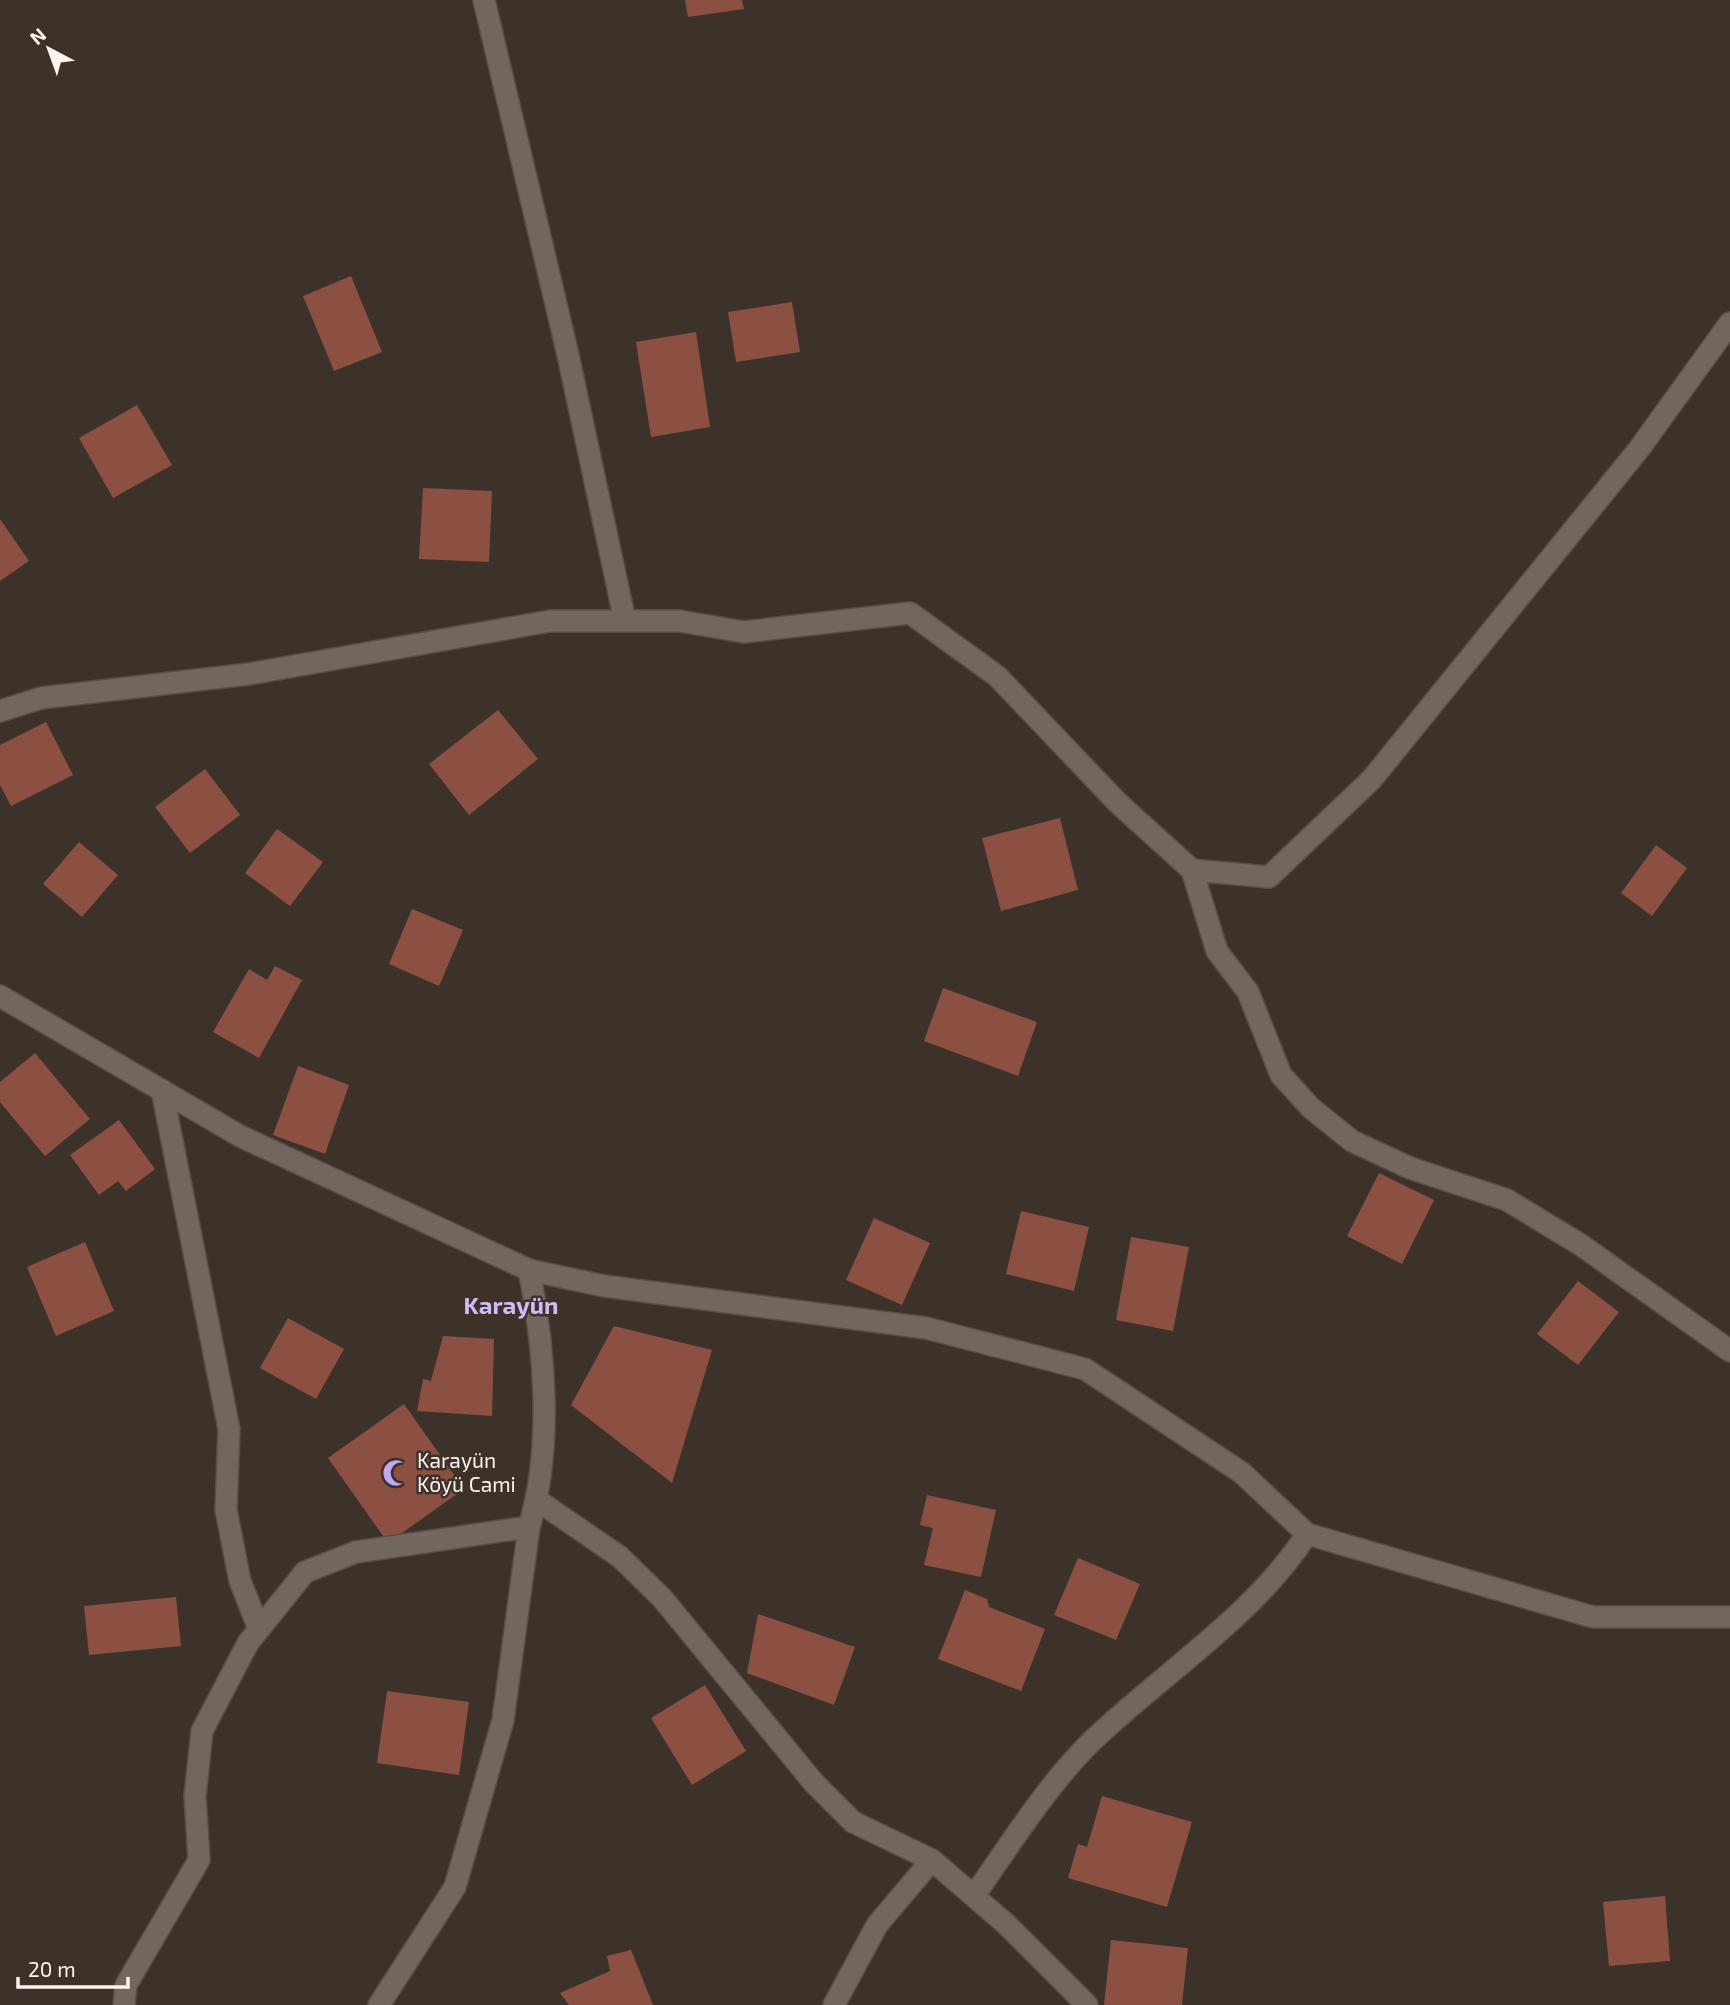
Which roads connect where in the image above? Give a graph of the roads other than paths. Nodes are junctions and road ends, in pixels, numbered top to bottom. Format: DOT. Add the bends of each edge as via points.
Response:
graph roads {
  1 [pos="484,0"];
  2 [pos="1730,323"];
  3 [pos="625,621"];
  4 [pos="0,711"];
  5 [pos="1192,870"];
  6 [pos="0,996"];
  7 [pos="162,1090"];
  8 [pos="529,1269"];
  9 [pos="1730,1351"];
  10 [pos="537,1500"];
  11 [pos="529,1527"];
  12 [pos="1307,1534"];
  13 [pos="1730,1617"];
  14 [pos="260,1629"];
  15 [pos="932,1860"];
  16 [pos="974,1896"];
  17 [pos="124,2005"];
  18 [pos="379,2005"];
  19 [pos="834,2005"];
  20 [pos="1087,2005"];
  1 -- 3 [label="street"];
  2 -- 5 [label="street" via="1639,449 1371,779 1269,877"];
  3 -- 4 [label="street" via="550,621 249,674 41,698"];
  3 -- 5 [label="street" via="680,621 744,632 910,613 997,676 1118,803"];
  5 -- 9 [label="street" via="1217,951 1248,992 1280,1075 1311,1108 1364,1147 1409,1168 1507,1200 1592,1252"];
  6 -- 7 [label="street"];
  7 -- 8 [label="street" via="240,1136"];
  7 -- 14 [label="street" via="229,1429 226,1510 240,1581"];
  8 -- 10 [label="street" via="540,1326 543,1408"];
  8 -- 12 [label="street" via="604,1286 926,1328 1085,1369 1242,1473"];
  10 -- 11 [label="street"];
  10 -- 15 [label="street" via="620,1557 662,1598 814,1783 853,1822"];
  11 -- 14 [label="street" via="356,1552 305,1572"];
  11 -- 18 [label="street" via="503,1720 455,1887"];
  12 -- 13 [label="street" via="1593,1617"];
  12 -- 16 [label="street" via="1289,1561 1187,1660 1093,1741 1033,1812"];
  14 -- 17 [label="street" via="248,1643 202,1731 195,1796 199,1860 126,1984"];
  15 -- 16 [label="street"];
  15 -- 19 [label="street" via="877,1925"];
  16 -- 20 [label="street"];
}
